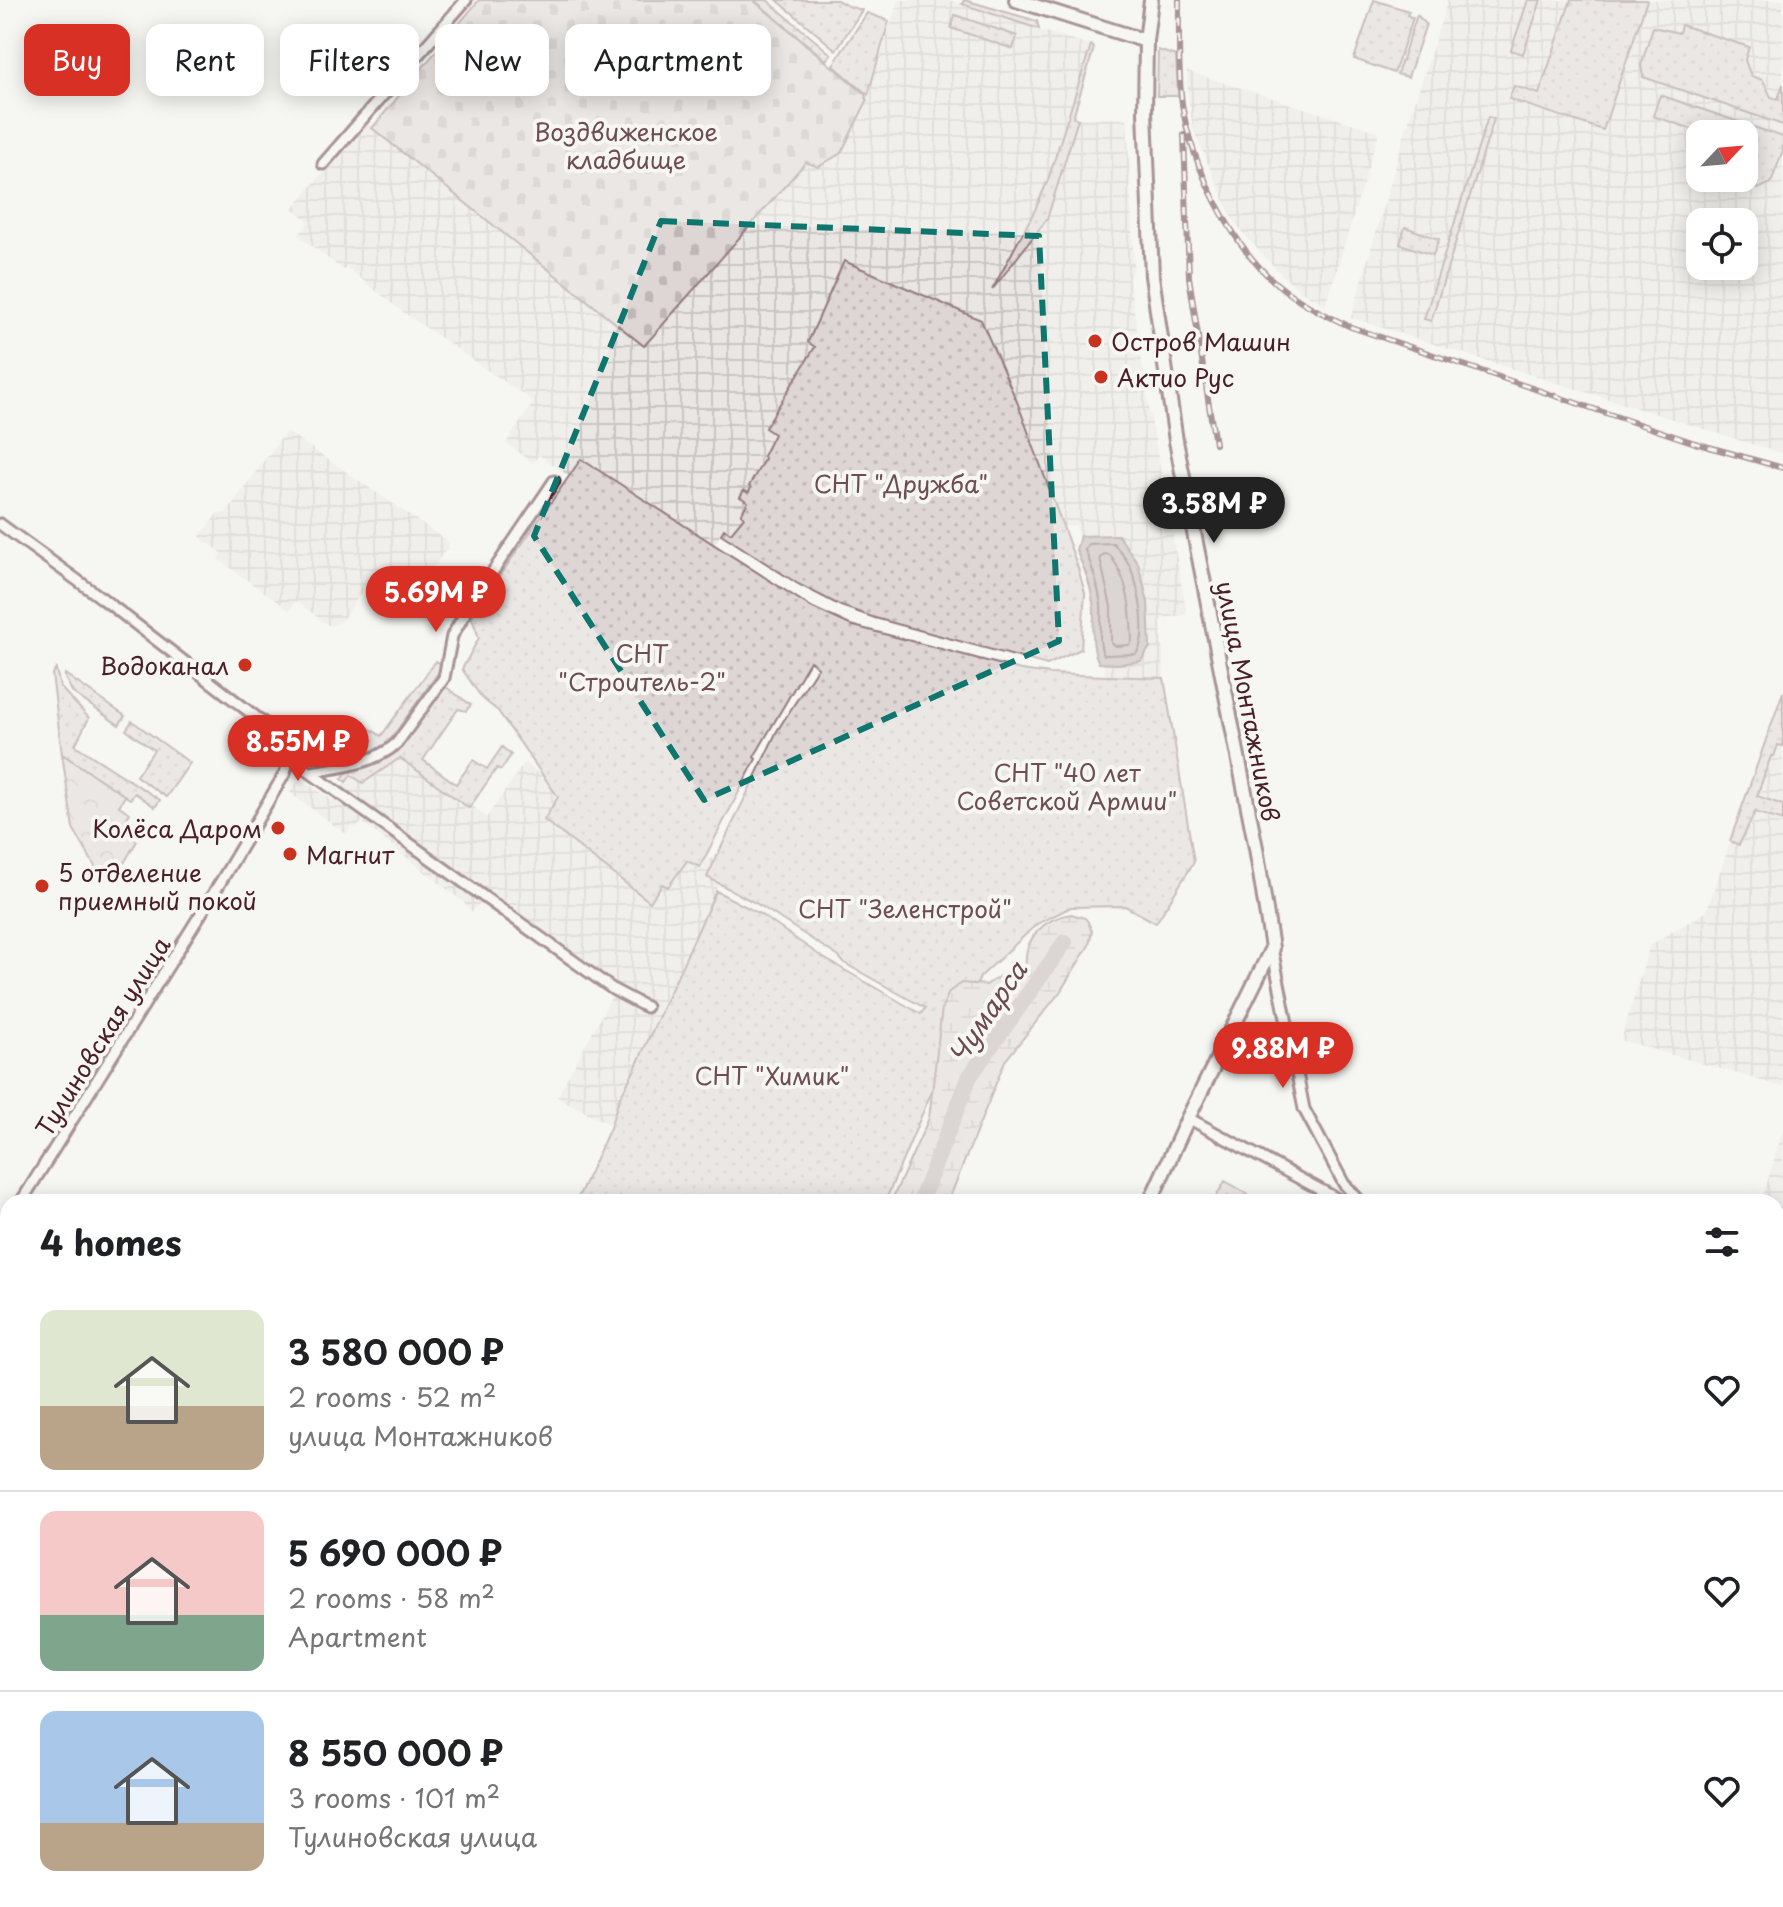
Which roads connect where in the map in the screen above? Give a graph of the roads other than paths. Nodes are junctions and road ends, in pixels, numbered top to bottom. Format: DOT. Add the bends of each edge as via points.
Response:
graph roads {
  1 [pos="466,0"];
  2 [pos="1016,0"];
  3 [pos="1151,0"];
  4 [pos="1146,41"];
  5 [pos="323,164"];
  6 [pos="554,481"];
  7 [pos="0,524"];
  8 [pos="290,758"];
  9 [pos="311,772"];
  10 [pos="1272,948"];
  11 [pos="646,1007"];
  12 [pos="1188,1118"];
  13 [pos="26,1194"];
  14 [pos="1154,1194"];
  15 [pos="1328,1194"];
  16 [pos="1353,1194"];
  1 -- 5 [label="street"];
  2 -- 4 [label="main road"];
  3 -- 4 [label="main road, улица Монтажников"];
  4 -- 10 [label="main road, улица Монтажников" via="1153,284 1176,441"];
  6 -- 9 [label="street" via="467,610 452,636 444,678 397,743 347,766"];
  7 -- 8 [label="street" via="273,730 288,744"];
  8 -- 9 [label="street"];
  8 -- 13 [label="street, Тулиновская улица" via="220,883"];
  9 -- 11 [label="street" via="614,990"];
  10 -- 12 [label="main road"];
  10 -- 16 [label="street, улица Монтажников" via="1304,1109"];
  12 -- 14 [label="main road"];
  12 -- 15 [label="street"];
}
